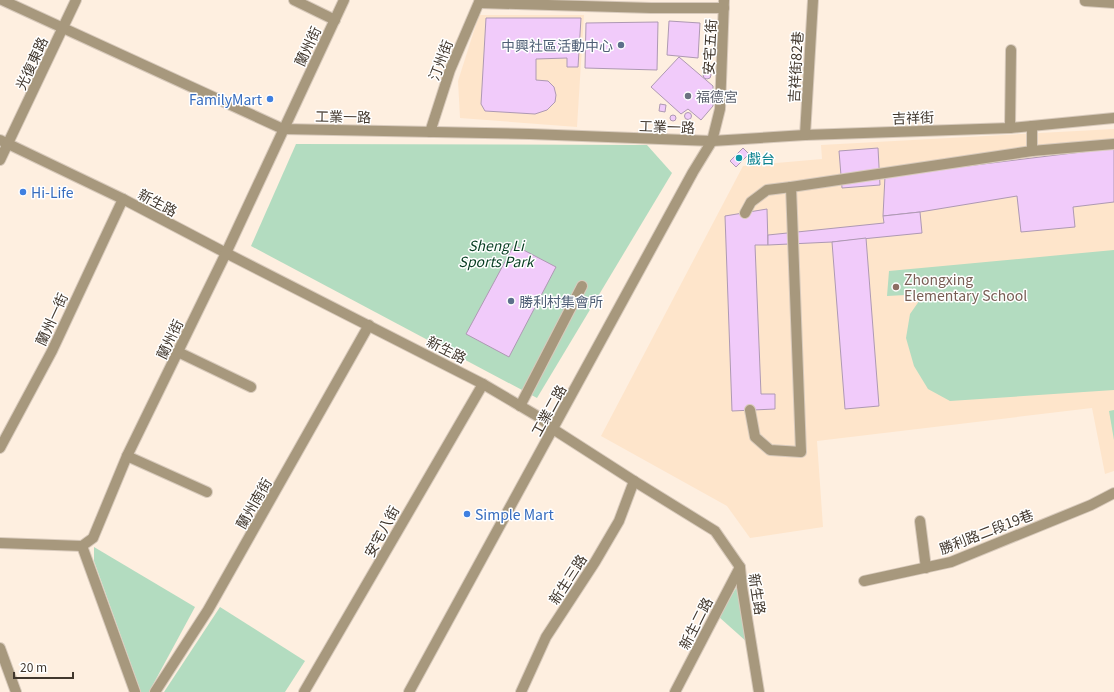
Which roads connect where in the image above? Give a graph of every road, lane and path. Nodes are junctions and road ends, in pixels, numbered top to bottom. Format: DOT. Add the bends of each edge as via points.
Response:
graph roads {
  1 [pos="2,0"];
  2 [pos="76,0"];
  3 [pos="294,0"];
  4 [pos="344,0"];
  5 [pos="813,0"];
  6 [pos="1085,0"];
  7 [pos="480,1"];
  8 [pos="1114,3"];
  9 [pos="724,4"];
  10 [pos="335,20"];
  11 [pos="63,29"];
  12 [pos="1011,50"];
  13 [pos="1114,118"];
  14 [pos="1032,126"];
  15 [pos="1010,128"];
  16 [pos="283,129"];
  17 [pos="430,132"];
  18 [pos="805,135"];
  19 [pos="712,141"];
  20 [pos="4,142"];
  21 [pos="1114,144"];
  22 [pos="1032,151"];
  23 [pos="0,160"];
  24 [pos="791,187"];
  25 [pos="123,199"];
  26 [pos="745,212"];
  27 [pos="226,253"];
  28 [pos="582,286"];
  29 [pos="369,325"];
  30 [pos="178,352"];
  31 [pos="483,384"];
  32 [pos="251,386"];
  33 [pos="520,406"];
  34 [pos="750,410"];
  35 [pos="553,429"];
  36 [pos="0,448"];
  37 [pos="128,456"];
  38 [pos="634,481"];
  39 [pos="207,492"];
  40 [pos="1114,493"];
  41 [pos="920,521"];
  42 [pos="0,543"];
  43 [pos="82,546"];
  44 [pos="740,567"];
  45 [pos="926,568"];
  46 [pos="864,581"];
  47 [pos="0,648"];
  48 [pos="16,692"];
  49 [pos="135,692"];
  50 [pos="155,692"];
  51 [pos="304,692"];
  52 [pos="409,692"];
  53 [pos="521,692"];
  54 [pos="675,692"];
  55 [pos="759,692"];
  1 -- 11 [label="street, 工業一路"];
  2 -- 11 [label="street, 光復東路"];
  3 -- 10 [label="street"];
  4 -- 10 [label="street, 蘭州街"];
  5 -- 18 [label="street, 吉祥街82巷"];
  6 -- 8 [label="street"];
  7 -- 9 [label="street" via="651,8"];
  7 -- 17 [label="street, 汀州街" via="450,70"];
  9 -- 19 [label="street, 安宅五街" via="720,109"];
  10 -- 16 [label="street, 蘭州街"];
  11 -- 16 [label="street, 工業一路"];
  11 -- 20 [label="street, 光復東路"];
  12 -- 15 [label="street"];
  13 -- 14 [label="street, 吉祥街"];
  14 -- 15 [label="street, 吉祥街"];
  14 -- 22 [label="street"];
  15 -- 18 [label="street, 吉祥街"];
  16 -- 17 [label="street, 工業一路"];
  16 -- 27 [label="street, 蘭州街"];
  17 -- 19 [label="street, 工業一路"];
  18 -- 19 [label="street, 吉祥街"];
  19 -- 35 [label="street, 工業二路" via="692,172"];
  20 -- 23 [label="street, 光復東路"];
  20 -- 25 [label="street, 新生路"];
  21 -- 22 [label="street"];
  22 -- 24 [label="street"];
  24 -- 26 [label="street" via="768,190 751,202"];
  24 -- 34 [label="street" via="801,452 770,450 755,436"];
  25 -- 27 [label="street, 新生路"];
  25 -- 36 [label="street, 蘭州一街" via="52,351"];
  27 -- 29 [label="street, 新生路"];
  27 -- 30 [label="street, 蘭州街"];
  28 -- 33 [label="street"];
  29 -- 31 [label="street, 新生路"];
  29 -- 50 [label="street, 蘭州南街" via="212,603"];
  30 -- 32 [label="street"];
  30 -- 37 [label="street, 蘭州街"];
  31 -- 33 [label="street, 新生路"];
  31 -- 51 [label="street, 安宅八街"];
  33 -- 35 [label="street, 新生路"];
  35 -- 38 [label="street, 新生路"];
  35 -- 52 [label="street, 工業二路"];
  37 -- 39 [label="street"];
  37 -- 43 [label="street, 蘭州街" via="93,538"];
  38 -- 44 [label="street, 新生路" via="715,531"];
  38 -- 53 [label="street, 新生三路" via="620,521 546,637"];
  40 -- 45 [label="street, 勝利路二段19巷" via="951,562"];
  41 -- 45 [label="street"];
  42 -- 43 [label="street"];
  43 -- 49 [label="street"];
  44 -- 54 [label="street, 新生二路"];
  44 -- 55 [label="street, 新生路"];
  45 -- 46 [label="street, 勝利路二段19巷"];
  47 -- 48 [label="street"];
}
